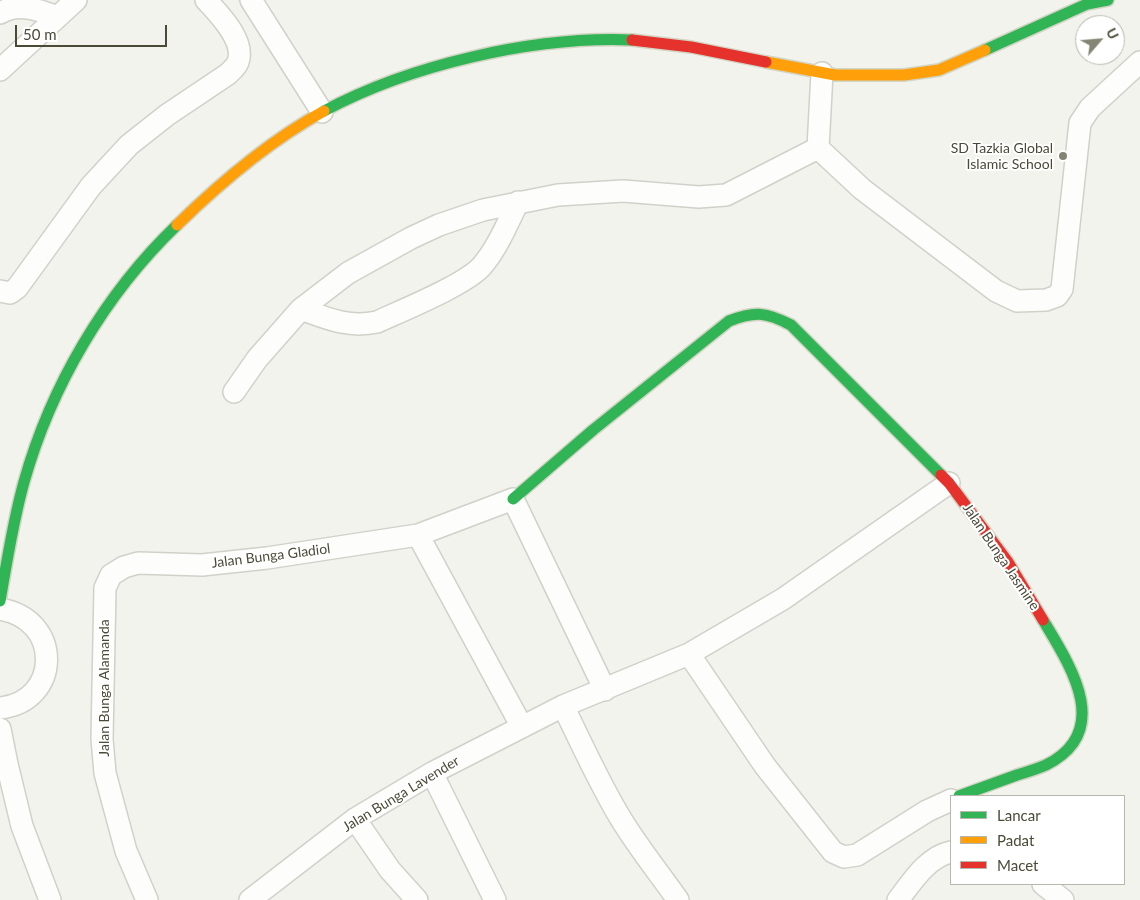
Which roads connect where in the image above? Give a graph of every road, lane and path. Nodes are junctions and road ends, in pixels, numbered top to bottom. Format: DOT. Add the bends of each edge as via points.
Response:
graph roads {
  1 [pos="76,0"];
  2 [pos="206,0"];
  3 [pos="251,0"];
  4 [pos="1108,0"];
  5 [pos="1087,2"];
  6 [pos="0,13"];
  7 [pos="57,17"];
  8 [pos="1140,62"];
  9 [pos="0,70"];
  10 [pos="822,73"];
  11 [pos="322,112"];
  12 [pos="818,148"];
  13 [pos="518,202"];
  14 [pos="0,291"];
  15 [pos="301,309"];
  16 [pos="234,392"];
  17 [pos="949,483"];
  18 [pos="513,499"];
  19 [pos="418,535"];
  20 [pos="124,567"];
  21 [pos="0,601"];
  22 [pos="0,609"];
  23 [pos="689,654"];
  24 [pos="605,690"];
  25 [pos="563,706"];
  26 [pos="0,708"];
  27 [pos="522,727"];
  28 [pos="0,729"];
  29 [pos="432,773"];
  30 [pos="962,795"];
  31 [pos="950,800"];
  32 [pos="355,819"];
  33 [pos="950,852"];
  34 [pos="1044,885"];
  35 [pos="50,900"];
  36 [pos="147,900"];
  37 [pos="250,900"];
  38 [pos="417,900"];
  39 [pos="495,900"];
  40 [pos="678,900"];
  41 [pos="898,900"];
  42 [pos="1063,900"];
  1 -- 7 [label="street"];
  2 -- 14 [label="street" via="236,41 239,60 235,68 129,145 91,186 17,288 10,293"];
  3 -- 11 [label="street"];
  4 -- 5 [label="street"];
  5 -- 10 [label="street" via="941,70 905,75"];
  6 -- 7 [label="street" via="22,7"];
  7 -- 9 [label="street"];
  8 -- 12 [label="street" via="1090,108 1080,123 1062,288 1056,296 1046,300 1017,300 990,287 862,189"];
  10 -- 11 [label="street" via="668,42 611,39 507,50 456,61 359,94"];
  10 -- 12 [label="street"];
  11 -- 21 [label="street" via="250,160 185,216 149,253 90,333 28,468"];
  12 -- 13 [label="street" via="726,195 699,197 623,191 558,195"];
  13 -- 15 [label="street" via="483,210 411,238 348,273"];
  13 -- 15 [label="street" via="501,237 480,268 442,291 378,322 366,324 353,325"];
  15 -- 16 [label="street"];
  17 -- 18 [label="street, Jalan Bunga Jasmine" via="791,326 770,314 746,314 729,321"];
  17 -- 23 [label="street, Jalan Bunga Lavender" via="783,600"];
  17 -- 30 [label="street, Jalan Bunga Jasmine" via="1008,562 1034,604 1077,683 1082,706 1081,726 1074,743 1064,754 1046,765"];
  18 -- 19 [label="street, Jalan Bunga Gladiol"];
  18 -- 24 [label="street"];
  19 -- 20 [label="street, Jalan Bunga Gladiol" via="267,558 202,565 138,563"];
  19 -- 27 [label="street"];
  20 -- 36 [label="street, Jalan Bunga Alamanda" via="111,575 105,588 102,739 113,809 126,851"];
  22 -- 26 [label="street" via="21,615 31,622 39,632 47,654 43,678 37,688 19,703"];
  23 -- 24 [label="street, Jalan Bunga Lavender"];
  23 -- 31 [label="street" via="765,766 833,852 844,857 857,856"];
  24 -- 25 [label="street, Jalan Bunga Lavender"];
  25 -- 27 [label="street, Jalan Bunga Lavender"];
  25 -- 40 [label="street" via="622,820"];
  27 -- 29 [label="street, Jalan Bunga Lavender"];
  28 -- 35 [label="street" via="22,826"];
  29 -- 32 [label="street, Jalan Bunga Lavender"];
  29 -- 39 [label="street"];
  32 -- 37 [label="street, Jalan Bunga Lavender"];
  32 -- 38 [label="street" via="390,870"];
  33 -- 41 [label="street" via="927,864"];
  34 -- 42 [label="street"];
}
